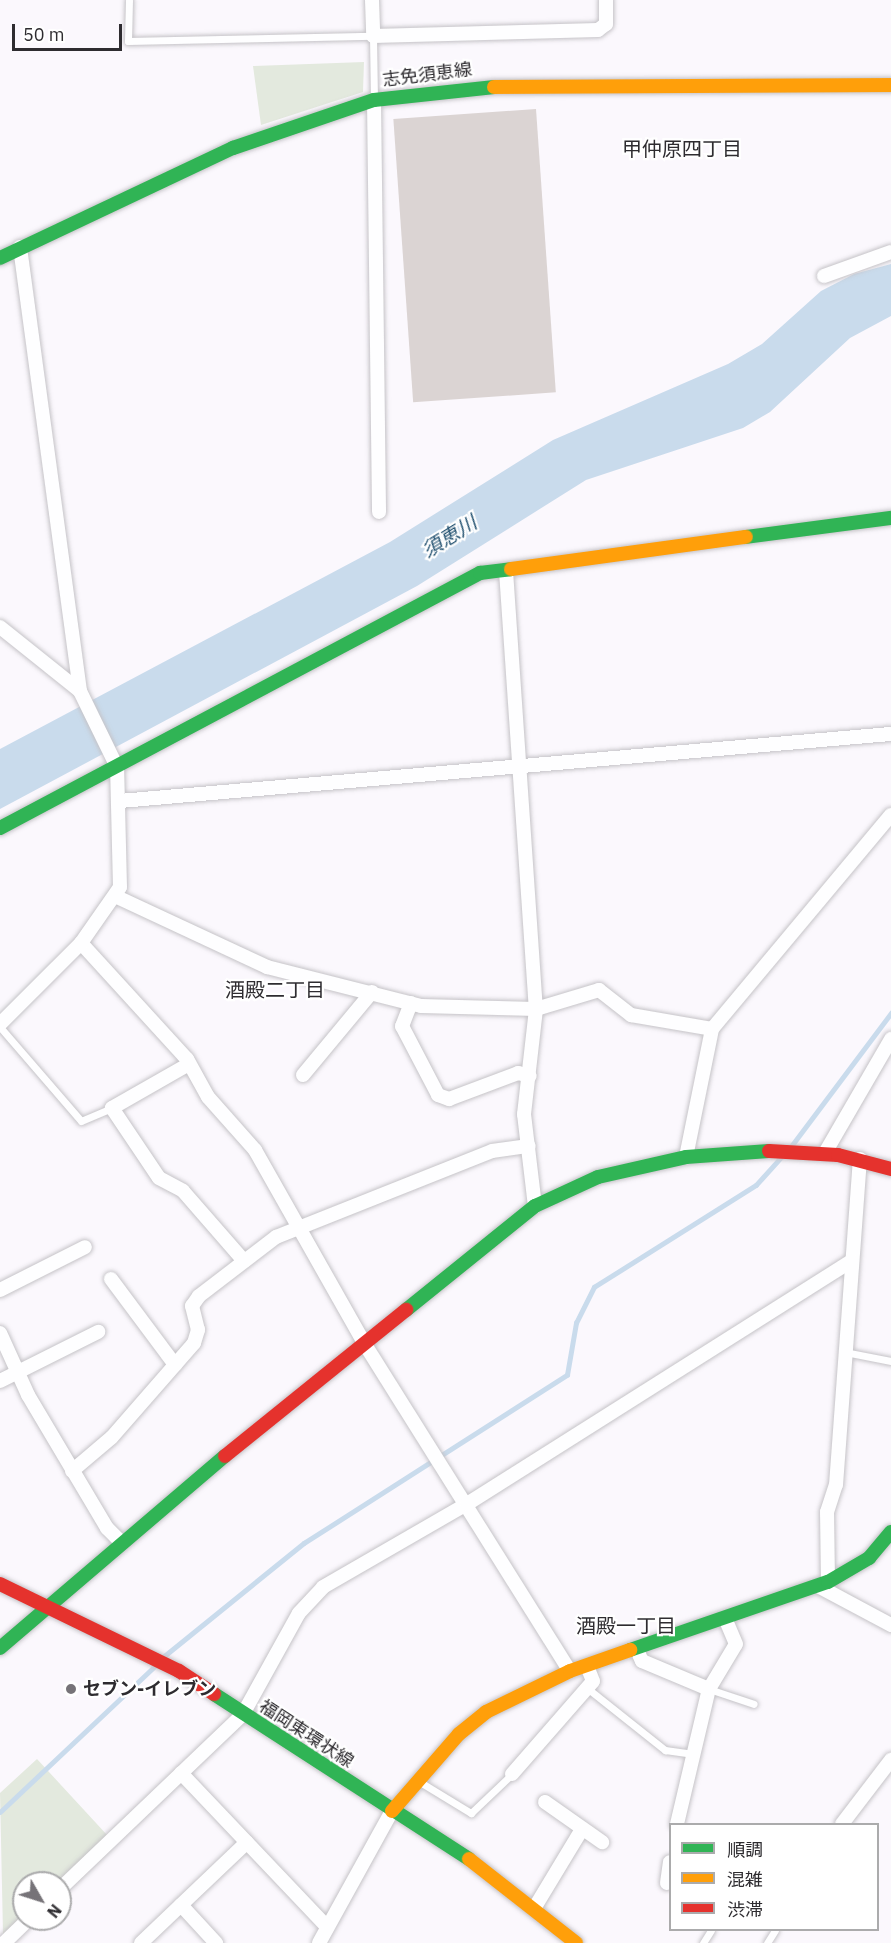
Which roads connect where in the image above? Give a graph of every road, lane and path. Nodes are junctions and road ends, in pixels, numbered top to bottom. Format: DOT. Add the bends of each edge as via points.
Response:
graph roads {
  1 [pos="129,0"];
  2 [pos="372,0"];
  3 [pos="606,0"];
  4 [pos="373,36"];
  5 [pos="891,86"];
  6 [pos="374,100"];
  7 [pos="20,246"];
  8 [pos="891,252"];
  9 [pos="0,258"];
  10 [pos="824,276"];
  11 [pos="379,512"];
  12 [pos="891,518"];
  13 [pos="506,571"];
  14 [pos="0,627"];
  15 [pos="83,697"];
  16 [pos="891,734"];
  17 [pos="115,761"];
  18 [pos="521,765"];
  19 [pos="120,801"];
  20 [pos="891,814"];
  21 [pos="0,828"];
  22 [pos="117,897"];
  23 [pos="81,943"];
  24 [pos="372,992"];
  25 [pos="411,1003"];
  26 [pos="536,1009"];
  27 [pos="0,1026"];
  28 [pos="712,1029"];
  29 [pos="891,1039"];
  30 [pos="189,1064"];
  31 [pos="303,1075"];
  32 [pos="530,1076"];
  33 [pos="112,1108"];
  34 [pos="529,1146"];
  35 [pos="825,1153"];
  36 [pos="686,1156"];
  37 [pos="860,1159"];
  38 [pos="891,1169"];
  39 [pos="535,1206"];
  40 [pos="297,1225"];
  41 [pos="85,1247"];
  42 [pos="244,1261"];
  43 [pos="852,1261"];
  44 [pos="111,1279"];
  45 [pos="0,1290"];
  46 [pos="98,1332"];
  47 [pos="0,1333"];
  48 [pos="364,1343"];
  49 [pos="845,1352"];
  50 [pos="891,1361"];
  51 [pos="175,1365"];
  52 [pos="17,1371"];
  53 [pos="0,1381"];
  54 [pos="72,1471"];
  55 [pos="467,1504"];
  56 [pos="891,1532"];
  57 [pos="120,1541"];
  58 [pos="887,1546"];
  59 [pos="0,1584"];
  60 [pos="823,1584"];
  61 [pos="49,1604"];
  62 [pos="726,1621"];
  63 [pos="891,1625"];
  64 [pos="0,1648"];
  65 [pos="637,1650"];
  66 [pos="587,1666"];
  67 [pos="570,1671"];
  68 [pos="587,1688"];
  69 [pos="709,1689"];
  70 [pos="754,1704"];
  71 [pos="243,1714"];
  72 [pos="692,1754"];
  73 [pos="891,1760"];
  74 [pos="181,1773"];
  75 [pos="512,1774"];
  76 [pos="417,1780"];
  77 [pos="545,1802"];
  78 [pos="392,1811"];
  79 [pos="677,1823"];
  80 [pos="843,1823"];
  81 [pos="582,1829"];
  82 [pos="247,1842"];
  83 [pos="602,1842"];
  84 [pos="669,1869"];
  85 [pos="72,1877"];
  86 [pos="667,1883"];
  87 [pos="181,1905"];
  88 [pos="534,1907"];
  89 [pos="327,1928"];
  90 [pos="15,1931"];
  91 [pos="1,1943"];
  92 [pos="141,1943"];
  93 [pos="216,1943"];
  94 [pos="319,1943"];
  95 [pos="576,1943"];
  1 -- 4 [label="lane" via="128,41"];
  2 -- 4 [label="street"];
  3 -- 4 [label="street" via="606,24 598,30"];
  4 -- 6 [label="lane"];
  5 -- 6 [label="street, 志免須恵線" via="563,84 456,88"];
  6 -- 7 [label="street, 志免須恵線" via="233,148"];
  6 -- 11 [label="street"];
  7 -- 9 [label="street, 志免須恵線"];
  7 -- 15 [label="street"];
  8 -- 10 [label="street"];
  12 -- 13 [label="street"];
  13 -- 17 [label="street" via="480,573"];
  13 -- 18 [label="street"];
  14 -- 15 [label="street"];
  15 -- 17 [label="street"];
  16 -- 18 [label="street"];
  17 -- 19 [label="street"];
  17 -- 21 [label="street"];
  18 -- 19 [label="street"];
  18 -- 26 [label="street"];
  19 -- 22 [label="street"];
  20 -- 28 [label="street"];
  22 -- 23 [label="street"];
  22 -- 24 [label="street" via="267,968"];
  23 -- 27 [label="street"];
  23 -- 30 [label="street"];
  24 -- 25 [label="street"];
  24 -- 31 [label="street"];
  25 -- 26 [label="street"];
  25 -- 32 [label="street" via="402,1026 438,1095 449,1099 518,1073"];
  26 -- 28 [label="street" via="599,990 631,1015"];
  26 -- 32 [label="street"];
  27 -- 33 [label="lane" via="81,1121"];
  28 -- 36 [label="street"];
  29 -- 35 [label="street"];
  30 -- 33 [label="street"];
  30 -- 40 [label="street" via="219,1112 255,1150"];
  32 -- 34 [label="street" via="524,1114"];
  33 -- 42 [label="street" via="159,1178 183,1191"];
  34 -- 39 [label="street"];
  34 -- 40 [label="street" via="503,1148"];
  35 -- 36 [label="street"];
  35 -- 37 [label="street"];
  36 -- 39 [label="street" via="619,1170"];
  37 -- 38 [label="street"];
  37 -- 43 [label="street"];
  39 -- 48 [label="street"];
  40 -- 42 [label="street"];
  40 -- 48 [label="street"];
  41 -- 45 [label="street"];
  42 -- 51 [label="street" via="192,1306 198,1330"];
  43 -- 49 [label="street"];
  43 -- 55 [label="street"];
  44 -- 51 [label="street"];
  46 -- 52 [label="street"];
  47 -- 52 [label="street"];
  48 -- 55 [label="street"];
  48 -- 57 [label="street"];
  49 -- 50 [label="lane"];
  49 -- 60 [label="street" via="836,1485 827,1512"];
  51 -- 54 [label="street" via="112,1437"];
  52 -- 53 [label="street"];
  52 -- 54 [label="street"];
  54 -- 57 [label="street"];
  55 -- 67 [label="street"];
  55 -- 71 [label="street" via="323,1587 299,1613"];
  56 -- 58 [label="street"];
  57 -- 61 [label="street"];
  58 -- 60 [label="street"];
  59 -- 61 [label="street, 福岡東環状線"];
  60 -- 62 [label="street"];
  60 -- 63 [label="street"];
  61 -- 64 [label="street"];
  61 -- 71 [label="street, 福岡東環状線" via="179,1671"];
  62 -- 65 [label="street"];
  62 -- 69 [label="street" via="736,1644"];
  65 -- 66 [label="street"];
  65 -- 69 [label="street" via="642,1661"];
  66 -- 67 [label="street"];
  66 -- 68 [label="street" via="593,1681"];
  67 -- 76 [label="street" via="486,1712"];
  68 -- 72 [label="lane" via="665,1750"];
  68 -- 75 [label="street"];
  69 -- 70 [label="lane"];
  69 -- 72 [label="street"];
  71 -- 74 [label="street"];
  71 -- 78 [label="street, 福岡東環状線"];
  72 -- 79 [label="street"];
  73 -- 80 [label="street"];
  74 -- 82 [label="street"];
  74 -- 85 [label="street"];
  75 -- 76 [label="lane" via="471,1812"];
  76 -- 78 [label="street"];
  77 -- 81 [label="street"];
  78 -- 88 [label="street, 福岡東環状線"];
  78 -- 89 [label="street"];
  81 -- 83 [label="street"];
  81 -- 88 [label="street"];
  82 -- 87 [label="street"];
  82 -- 89 [label="street"];
  84 -- 86 [label="street"];
  87 -- 92 [label="street"];
  87 -- 93 [label="street"];
  88 -- 95 [label="street, 福岡東環状線"];
  89 -- 94 [label="street"];
  90 -- 91 [label="street"];
}
